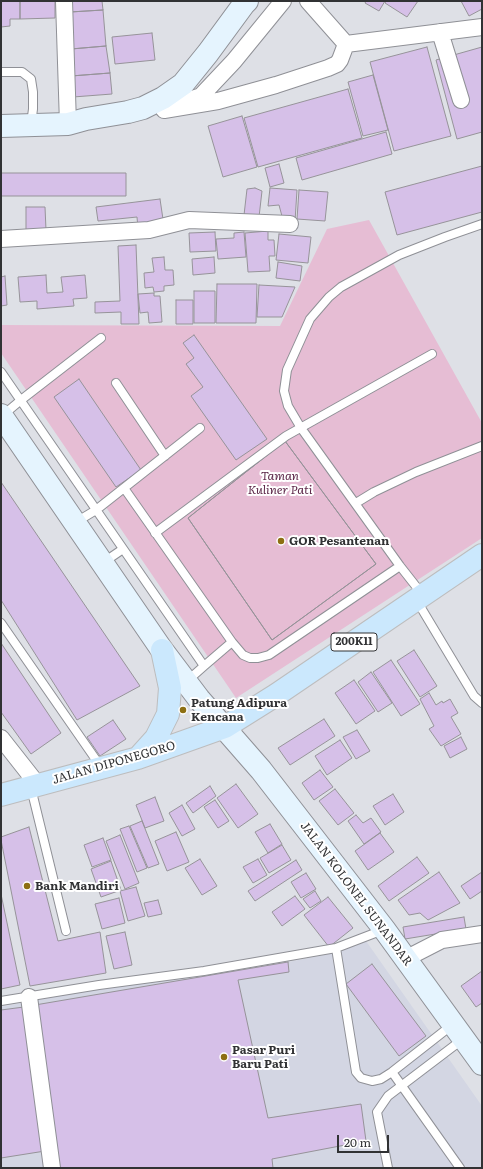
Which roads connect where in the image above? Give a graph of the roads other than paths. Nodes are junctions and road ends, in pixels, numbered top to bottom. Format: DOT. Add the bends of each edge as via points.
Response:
graph roads {
  1 [pos="64,1"];
  2 [pos="247,1"];
  3 [pos="257,1"];
  4 [pos="283,1"];
  5 [pos="308,1"];
  6 [pos="482,27"];
  7 [pos="440,32"];
  8 [pos="346,44"];
  9 [pos="1,72"];
  10 [pos="461,100"];
  11 [pos="164,110"];
  12 [pos="68,124"];
  13 [pos="31,125"];
  14 [pos="1,126"];
  15 [pos="290,224"];
  16 [pos="482,224"];
  17 [pos="1,239"];
  18 [pos="101,338"];
  19 [pos="432,354"];
  20 [pos="1,372"];
  21 [pos="116,383"];
  22 [pos="21,400"];
  23 [pos="2,415"];
  24 [pos="200,428"];
  25 [pos="301,428"];
  26 [pos="482,446"];
  27 [pos="165,456"];
  28 [pos="124,488"];
  29 [pos="356,503"];
  30 [pos="96,510"];
  31 [pos="76,523"];
  32 [pos="155,533"];
  33 [pos="123,550"];
  34 [pos="482,556"];
  35 [pos="103,562"];
  36 [pos="400,566"];
  37 [pos="420,598"];
  38 [pos="1,623"];
  39 [pos="232,642"];
  40 [pos="162,650"];
  41 [pos="204,666"];
  42 [pos="186,682"];
  43 [pos="482,703"];
  44 [pos="225,727"];
  45 [pos="1,738"];
  46 [pos="138,758"];
  47 [pos="101,768"];
  48 [pos="35,786"];
  49 [pos="1,795"];
  50 [pos="384,929"];
  51 [pos="66,931"];
  52 [pos="482,934"];
  53 [pos="336,948"];
  54 [pos="405,959"];
  55 [pos="29,996"];
  56 [pos="1,1001"];
  57 [pos="458,1032"];
  58 [pos="482,1064"];
  59 [pos="392,1072"];
  60 [pos="402,1086"];
  61 [pos="52,1168"];
  62 [pos="388,1168"];
  63 [pos="460,1168"];
  1 -- 12 [label="street"];
  2 -- 12 [label="main road" via="183,84 163,98 143,108"];
  3 -- 11 [label="main road" via="255,8 208,70 184,96"];
  4 -- 11 [label="street" via="234,61 201,96"];
  5 -- 8 [label="street"];
  6 -- 7 [label="street"];
  7 -- 8 [label="street"];
  7 -- 10 [label="street"];
  8 -- 11 [label="street" via="340,60 328,68 218,101"];
  9 -- 13 [label="lane" via="22,72 31,80"];
  11 -- 12 [label="main road" via="114,126 88,129"];
  12 -- 13 [label="main road"];
  13 -- 14 [label="main road"];
  15 -- 17 [label="street" via="189,220 149,230"];
  16 -- 25 [label="lane" via="399,255 329,297 310,319 287,370 284,391 288,406"];
  18 -- 22 [label="lane"];
  19 -- 25 [label="lane"];
  20 -- 22 [label="lane"];
  21 -- 27 [label="lane"];
  22 -- 23 [label="lane"];
  22 -- 30 [label="lane"];
  23 -- 31 [label="main road, JALAN KOLONEL SUNANDAR"];
  24 -- 27 [label="lane"];
  25 -- 29 [label="lane"];
  25 -- 32 [label="lane" via="286,436"];
  26 -- 29 [label="lane" via="416,472"];
  27 -- 28 [label="lane"];
  28 -- 30 [label="lane"];
  28 -- 32 [label="lane"];
  29 -- 36 [label="lane"];
  30 -- 31 [label="lane"];
  30 -- 33 [label="lane"];
  31 -- 35 [label="main road, JALAN KOLONEL SUNANDAR"];
  32 -- 39 [label="lane"];
  33 -- 35 [label="lane"];
  33 -- 41 [label="lane"];
  34 -- 37 [label="main road, 200K11"];
  35 -- 40 [label="main road, JALAN KOLONEL SUNANDAR"];
  36 -- 37 [label="lane"];
  36 -- 39 [label="lane" via="269,655 258,658 243,656"];
  37 -- 43 [label="lane" via="474,696"];
  37 -- 44 [label="main road, 200K11"];
  38 -- 47 [label="lane"];
  39 -- 41 [label="lane"];
  40 -- 42 [label="main road, JALAN KOLONEL SUNANDAR"];
  40 -- 46 [label="main road" via="170,688 168,714 156,738"];
  41 -- 42 [label="lane"];
  42 -- 44 [label="main road, JALAN KOLONEL SUNANDAR"];
  44 -- 46 [label="main road, JALAN DIPONEGORO"];
  44 -- 50 [label="main road, JALAN KOLONEL SUNANDAR"];
  45 -- 48 [label="street"];
  46 -- 47 [label="main road, JALAN DIPONEGORO"];
  47 -- 48 [label="main road, JALAN DIPONEGORO"];
  48 -- 49 [label="main road, JALAN DIPONEGORO"];
  48 -- 51 [label="lane"];
  50 -- 53 [label="lane"];
  50 -- 54 [label="main road, JALAN KOLONEL SUNANDAR"];
  52 -- 54 [label="street" via="442,940"];
  53 -- 55 [label="lane" via="204,971"];
  53 -- 59 [label="lane" via="356,1072 361,1078 372,1081"];
  54 -- 57 [label="main road, JALAN KOLONEL SUNANDAR"];
  55 -- 56 [label="lane"];
  55 -- 61 [label="street"];
  57 -- 58 [label="main road, JALAN KOLONEL SUNANDAR"];
  57 -- 59 [label="lane"];
  57 -- 60 [label="lane"];
  59 -- 60 [label="lane"];
  60 -- 62 [label="lane" via="388,1096 377,1112"];
  60 -- 63 [label="lane"];
}
